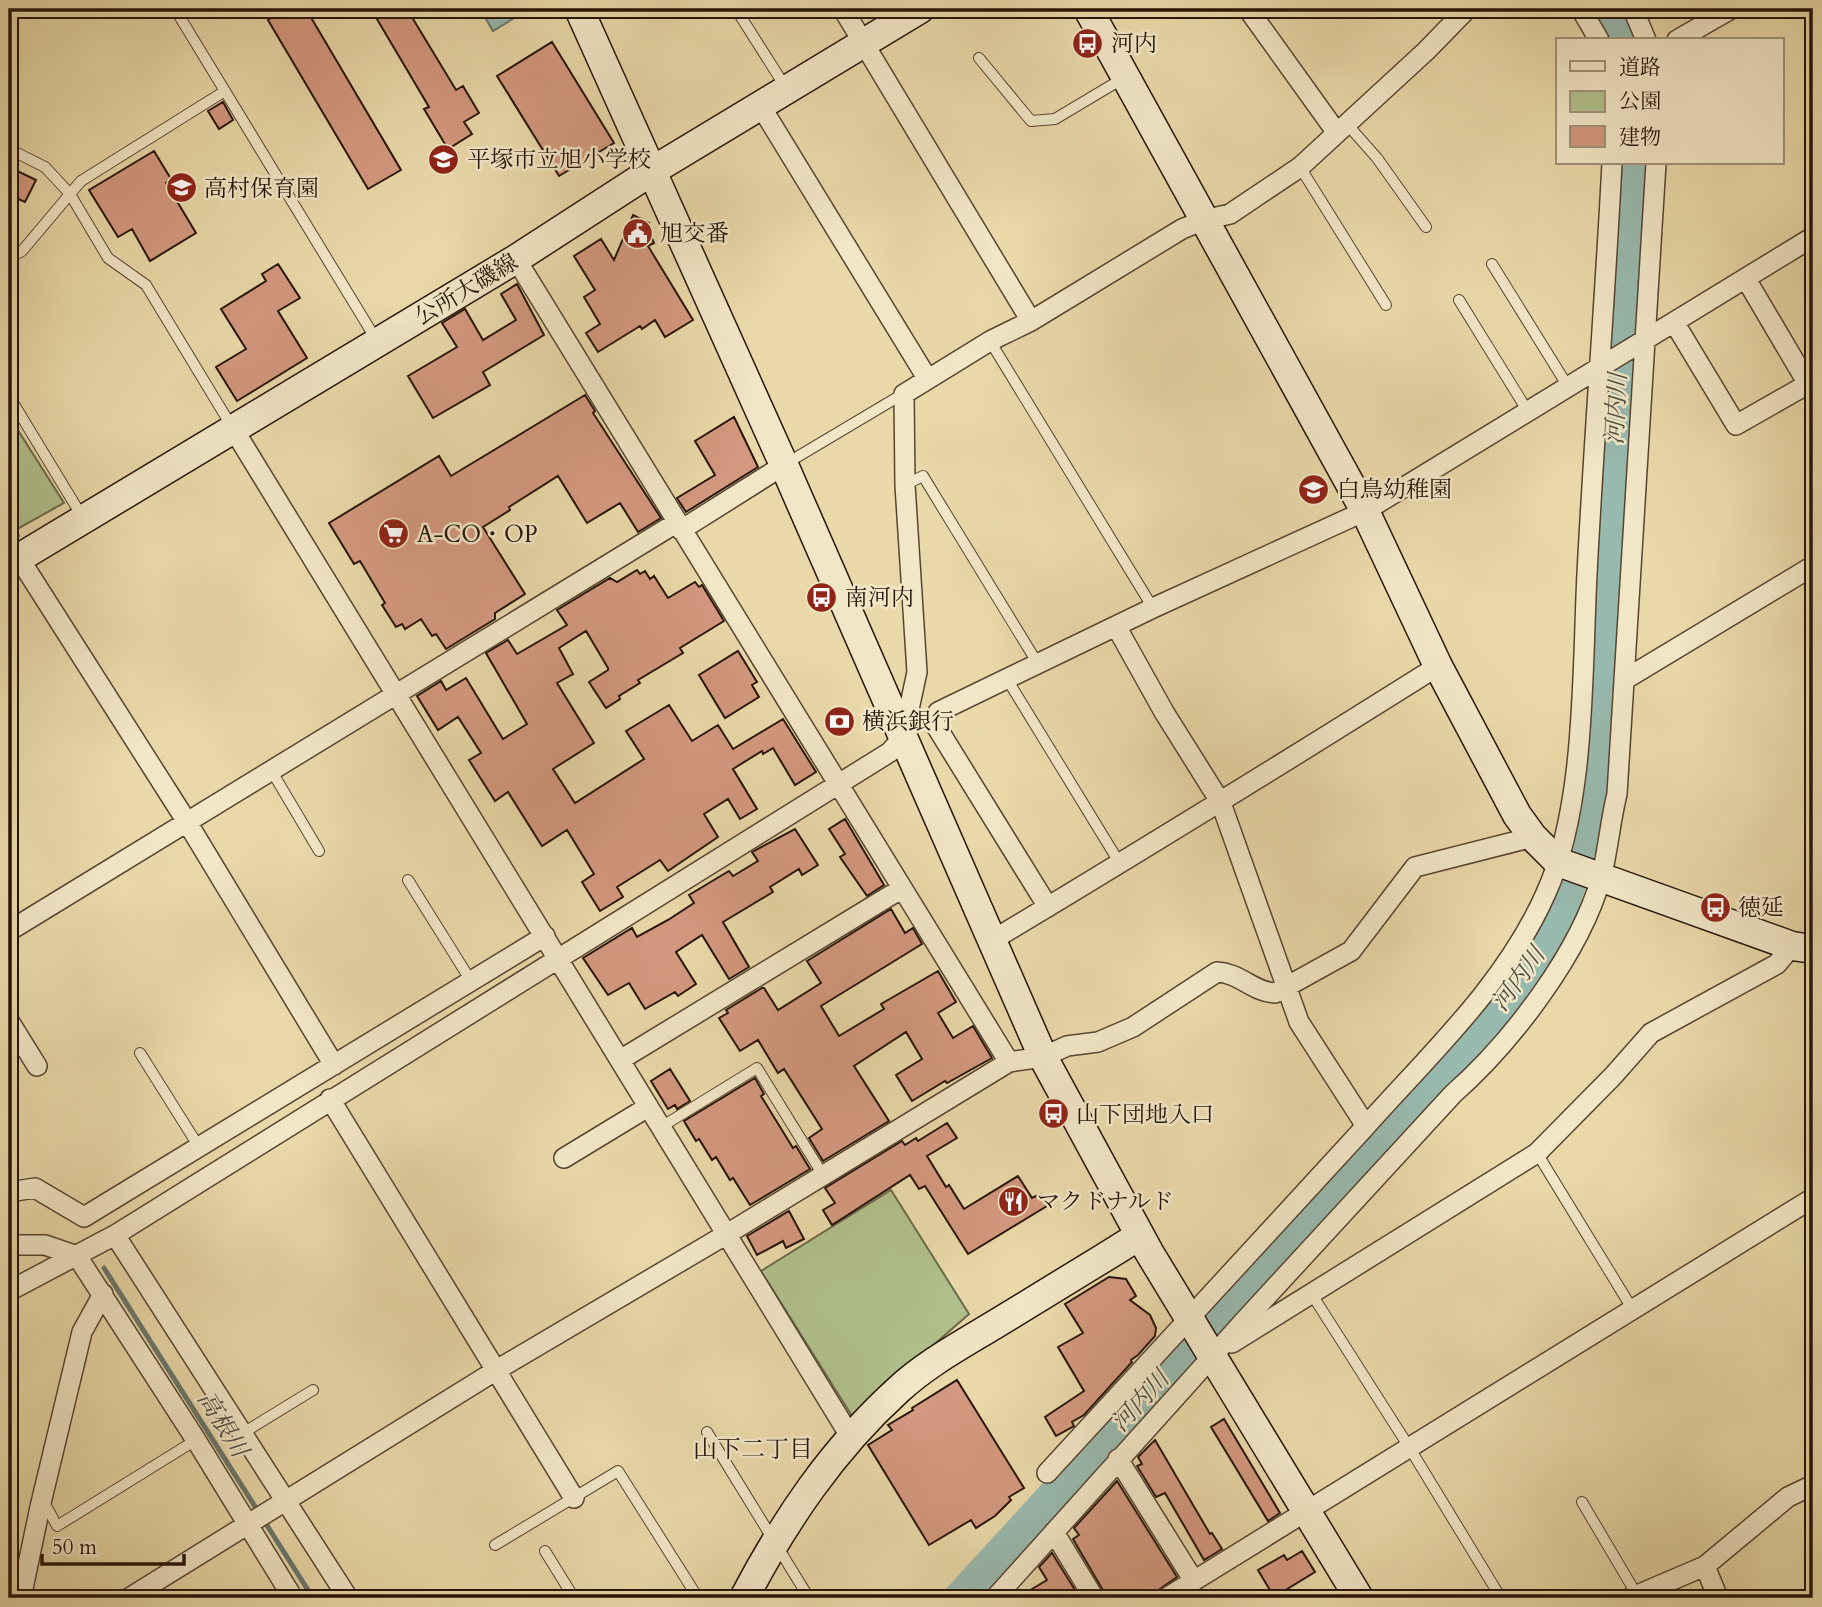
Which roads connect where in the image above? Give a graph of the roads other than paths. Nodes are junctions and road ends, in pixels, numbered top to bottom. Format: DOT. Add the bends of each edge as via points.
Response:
graph roads {
  1 [pos="175,9"];
  2 [pos="579,9"];
  3 [pos="736,9"];
  4 [pos="844,9"];
  5 [pos="920,9"];
  6 [pos="1088,9"];
  7 [pos="1248,9"];
  8 [pos="1467,9"];
  9 [pos="1581,9"];
  10 [pos="1633,9"];
  11 [pos="1731,9"];
  12 [pos="1598,38"];
  13 [pos="1645,38"];
  14 [pos="1680,38"];
  15 [pos="864,43"];
  16 [pos="979,58"];
  17 [pos="1125,77"];
  18 [pos="786,88"];
  19 [pos="225,91"];
  20 [pos="760,105"];
  21 [pos="1341,128"];
  22 [pos="9,149"];
  23 [pos="1612,164"];
  24 [pos="1656,164"];
  25 [pos="1300,167"];
  26 [pos="652,171"];
  27 [pos="70,194"];
  28 [pos="1204,220"];
  29 [pos="1426,227"];
  30 [pos="1813,237"];
  31 [pos="9,258"];
  32 [pos="516,259"];
  33 [pos="1492,264"];
  34 [pos="1746,279"];
  35 [pos="1460,300"];
  36 [pos="1386,304"];
  37 [pos="1031,321"];
  38 [pos="1674,322"];
  39 [pos="1646,340"];
  40 [pos="990,341"];
  41 [pos="377,342"];
  42 [pos="1598,366"];
  43 [pos="927,378"];
  44 [pos="1567,385"];
  45 [pos="904,394"];
  46 [pos="9,396"];
  47 [pos="1527,410"];
  48 [pos="234,430"];
  49 [pos="784,465"];
  50 [pos="905,485"];
  51 [pos="1365,511"];
  52 [pos="83,519"];
  53 [pos="678,526"];
  54 [pos="14,561"];
  55 [pos="1813,566"];
  56 [pos="1153,608"];
  57 [pos="1116,626"];
  58 [pos="1038,664"];
  59 [pos="1438,666"];
  60 [pos="1007,679"];
  61 [pos="1624,680"];
  62 [pos="397,694"];
  63 [pos="903,737"];
  64 [pos="271,770"];
  65 [pos="838,783"];
  66 [pos="1221,803"];
  67 [pos="187,822"];
  68 [pos="1533,837"];
  69 [pos="319,851"];
  70 [pos="1119,862"];
  71 [pos="1561,863"];
  72 [pos="1597,877"];
  73 [pos="408,880"];
  74 [pos="901,888"];
  75 [pos="1048,907"];
  76 [pos="9,931"];
  77 [pos="545,936"];
  78 [pos="991,941"];
  79 [pos="1802,947"];
  80 [pos="558,957"];
  81 [pos="471,981"];
  82 [pos="1285,988"];
  83 [pos="9,1021"];
  84 [pos="140,1053"];
  85 [pos="1043,1057"];
  86 [pos="620,1060"];
  87 [pos="1009,1062"];
  88 [pos="334,1065"];
  89 [pos="37,1066"];
  90 [pos="330,1099"];
  91 [pos="648,1107"];
  92 [pos="1366,1126"];
  93 [pos="660,1127"];
  94 [pos="199,1147"];
  95 [pos="1537,1153"];
  96 [pos="564,1158"];
  97 [pos="823,1175"];
  98 [pos="9,1192"];
  99 [pos="1813,1198"];
  100 [pos="727,1234"];
  101 [pos="115,1235"];
  102 [pos="1139,1236"];
  103 [pos="9,1245"];
  104 [pos="77,1256"];
  105 [pos="9,1291"];
  106 [pos="1311,1293"];
  107 [pos="103,1294"];
  108 [pos="1633,1310"];
  109 [pos="1188,1319"];
  110 [pos="1209,1355"];
  111 [pos="495,1371"];
  112 [pos="313,1390"];
  113 [pos="707,1432"];
  114 [pos="243,1433"];
  115 [pos="850,1436"];
  116 [pos="196,1440"];
  117 [pos="1409,1447"];
  118 [pos="1118,1459"];
  119 [pos="1047,1473"];
  120 [pos="1813,1485"];
  121 [pos="574,1498"];
  122 [pos="42,1500"];
  123 [pos="287,1502"];
  124 [pos="1582,1502"];
  125 [pos="1307,1511"];
  126 [pos="248,1526"];
  127 [pos="1054,1532"];
  128 [pos="774,1542"];
  129 [pos="495,1545"];
  130 [pos="545,1551"];
  131 [pos="1705,1566"];
  132 [pos="1194,1581"];
  133 [pos="1633,1597"];
  134 [pos="21,1598"];
  135 [pos="129,1598"];
  136 [pos="293,1598"];
  137 [pos="348,1598"];
  138 [pos="574,1598"];
  139 [pos="698,1598"];
  140 [pos="744,1598"];
  141 [pos="809,1598"];
  142 [pos="995,1598"];
  143 [pos="1094,1598"];
  144 [pos="1166,1598"];
  145 [pos="1359,1598"];
  146 [pos="1501,1598"];
  147 [pos="1718,1598"];
  1 -- 19 [label="lane"];
  2 -- 26 [label="street"];
  3 -- 18 [label="lane"];
  4 -- 15 [label="street"];
  5 -- 15 [label="street, 公所大磯線"];
  6 -- 17 [label="street"];
  7 -- 21 [label="street"];
  8 -- 21 [label="street"];
  9 -- 12 [label="street"];
  10 -- 13 [label="street"];
  11 -- 14 [label="street"];
  15 -- 18 [label="street, 公所大磯線"];
  15 -- 37 [label="street"];
  16 -- 17 [label="lane" via="1031,121 1055,119"];
  17 -- 28 [label="street"];
  18 -- 20 [label="street, 公所大磯線"];
  19 -- 27 [label="lane" via="81,181"];
  19 -- 41 [label="lane"];
  20 -- 26 [label="street, 公所大磯線"];
  20 -- 43 [label="street"];
  21 -- 25 [label="street"];
  21 -- 29 [label="lane" via="1377,158"];
  22 -- 27 [label="lane" via="45,167"];
  23 -- 42 [label="street"];
  24 -- 39 [label="street"];
  25 -- 28 [label="street" via="1230,214"];
  25 -- 36 [label="lane"];
  26 -- 32 [label="street, 公所大磯線"];
  26 -- 49 [label="street"];
  27 -- 31 [label="lane" via="22,250"];
  27 -- 48 [label="lane" via="108,258 146,285"];
  28 -- 37 [label="street"];
  28 -- 51 [label="street"];
  30 -- 34 [label="street"];
  32 -- 41 [label="street, 公所大磯線"];
  32 -- 53 [label="street"];
  33 -- 44 [label="lane"];
  34 -- 38 [label="street"];
  34 -- 38 [label="street" via="1808,384 1737,425"];
  35 -- 47 [label="lane"];
  37 -- 40 [label="street"];
  38 -- 39 [label="street"];
  39 -- 42 [label="street"];
  39 -- 61 [label="street"];
  40 -- 43 [label="street"];
  40 -- 56 [label="lane"];
  41 -- 48 [label="street, 公所大磯線"];
  42 -- 44 [label="street"];
  42 -- 71 [label="street" via="1577,742"];
  43 -- 45 [label="street"];
  44 -- 47 [label="street"];
  45 -- 49 [label="lane"];
  45 -- 50 [label="street"];
  46 -- 52 [label="lane"];
  47 -- 51 [label="street"];
  48 -- 52 [label="street, 公所大磯線"];
  48 -- 62 [label="street"];
  49 -- 53 [label="street"];
  49 -- 63 [label="street"];
  50 -- 58 [label="lane" via="923,476"];
  50 -- 63 [label="street" via="917,672"];
  51 -- 56 [label="street"];
  51 -- 59 [label="street"];
  52 -- 54 [label="street, 公所大磯線"];
  53 -- 62 [label="street"];
  53 -- 65 [label="street"];
  54 -- 67 [label="street"];
  55 -- 61 [label="street"];
  56 -- 57 [label="street"];
  57 -- 58 [label="street"];
  57 -- 66 [label="street"];
  58 -- 60 [label="street"];
  59 -- 66 [label="street"];
  59 -- 68 [label="street"];
  60 -- 70 [label="lane"];
  60 -- 75 [label="street" via="937,712 933,721"];
  61 -- 72 [label="street" via="1617,794"];
  62 -- 64 [label="street"];
  62 -- 77 [label="street"];
  63 -- 65 [label="street" via="890,752"];
  63 -- 78 [label="street"];
  64 -- 67 [label="street"];
  64 -- 69 [label="lane"];
  65 -- 74 [label="street"];
  65 -- 80 [label="street"];
  66 -- 70 [label="street"];
  66 -- 82 [label="street"];
  67 -- 76 [label="street"];
  67 -- 88 [label="street"];
  68 -- 71 [label="street"];
  68 -- 82 [label="street" via="1415,867 1351,951"];
  70 -- 75 [label="street"];
  71 -- 72 [label="street"];
  71 -- 92 [label="street" via="1509,961"];
  72 -- 79 [label="street"];
  72 -- 110 [label="street" via="1564,959 1517,1026"];
  73 -- 81 [label="lane"];
  74 -- 86 [label="street"];
  74 -- 87 [label="street"];
  75 -- 78 [label="street"];
  77 -- 80 [label="street"];
  77 -- 81 [label="street"];
  78 -- 85 [label="street"];
  79 -- 95 [label="street" via="1651,1033"];
  80 -- 86 [label="street"];
  80 -- 90 [label="street"];
  81 -- 88 [label="street"];
  82 -- 85 [label="street" via="1262,992 1231,972 1217,972 1133,1027"];
  82 -- 92 [label="street" via="1299,1022"];
  83 -- 89 [label="street"];
  84 -- 94 [label="lane"];
  85 -- 87 [label="street"];
  85 -- 102 [label="street"];
  86 -- 91 [label="street"];
  87 -- 97 [label="street"];
  88 -- 94 [label="street"];
  90 -- 101 [label="street"];
  90 -- 111 [label="street"];
  91 -- 93 [label="street"];
  91 -- 96 [label="street"];
  92 -- 109 [label="street"];
  93 -- 97 [label="lane" via="757,1068"];
  93 -- 100 [label="street"];
  94 -- 98 [label="street" via="84,1217 35,1188"];
  95 -- 106 [label="street"];
  95 -- 108 [label="lane"];
  97 -- 100 [label="street"];
  99 -- 108 [label="street"];
  100 -- 111 [label="street"];
  100 -- 115 [label="street"];
  101 -- 104 [label="street"];
  101 -- 114 [label="street"];
  102 -- 109 [label="street"];
  102 -- 115 [label="street" via="930,1366"];
  103 -- 104 [label="street" via="45,1245"];
  104 -- 105 [label="street"];
  104 -- 107 [label="street"];
  106 -- 110 [label="street"];
  106 -- 117 [label="lane"];
  107 -- 116 [label="street"];
  107 -- 122 [label="street" via="82,1332"];
  108 -- 117 [label="street"];
  109 -- 110 [label="street"];
  109 -- 119 [label="street"];
  110 -- 118 [label="street"];
  110 -- 125 [label="street"];
  111 -- 121 [label="street"];
  111 -- 123 [label="street"];
  112 -- 114 [label="lane"];
  113 -- 128 [label="lane"];
  114 -- 123 [label="street"];
  115 -- 128 [label="street"];
  116 -- 122 [label="lane" via="57,1526"];
  116 -- 126 [label="street"];
  117 -- 125 [label="street"];
  117 -- 146 [label="lane"];
  118 -- 127 [label="street"];
  118 -- 132 [label="street"];
  120 -- 131 [label="street" via="1788,1497"];
  121 -- 129 [label="lane"];
  121 -- 139 [label="lane" via="618,1471"];
  122 -- 134 [label="street"];
  123 -- 126 [label="street"];
  123 -- 137 [label="street"];
  124 -- 133 [label="lane"];
  125 -- 132 [label="street"];
  125 -- 145 [label="street"];
  126 -- 135 [label="street"];
  126 -- 136 [label="street"];
  127 -- 142 [label="street"];
  127 -- 143 [label="street"];
  128 -- 140 [label="street"];
  128 -- 141 [label="lane"];
  130 -- 138 [label="lane"];
  131 -- 133 [label="street"];
  131 -- 147 [label="street"];
  132 -- 144 [label="street"];
}
